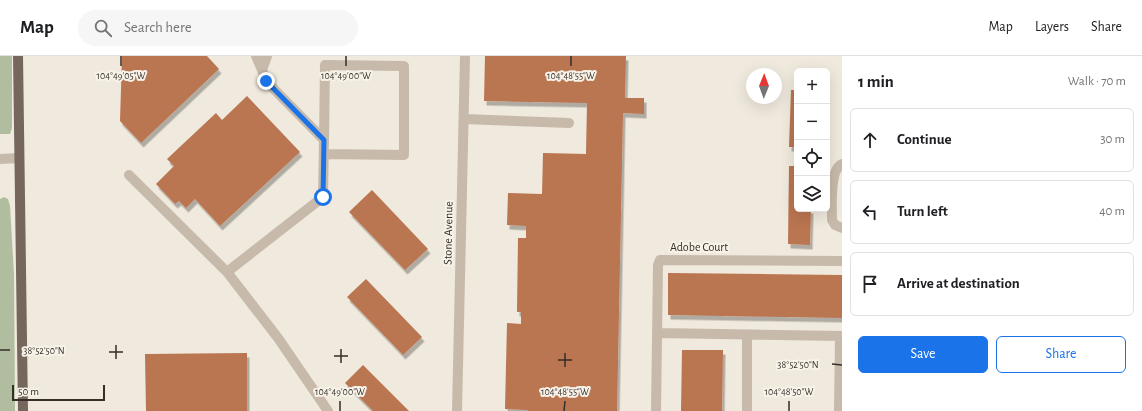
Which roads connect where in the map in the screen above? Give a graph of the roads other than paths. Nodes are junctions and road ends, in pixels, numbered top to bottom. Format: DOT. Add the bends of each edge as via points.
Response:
graph roads {
  1 [pos="18,56"];
  2 [pos="256,56"];
  3 [pos="267,56"];
  4 [pos="466,56"];
  5 [pos="262,70"];
  6 [pos="464,119"];
  7 [pos="570,122"];
  8 [pos="324,140"];
  9 [pos="324,154"];
  10 [pos="19,158"];
  11 [pos="0,159"];
  12 [pos="842,164"];
  13 [pos="130,176"];
  14 [pos="842,228"];
  15 [pos="842,261"];
  16 [pos="228,272"];
  17 [pos="658,333"];
  18 [pos="747,335"];
  19 [pos="841,336"];
  20 [pos="841,374"];
  21 [pos="23,411"];
  22 [pos="328,411"];
  23 [pos="457,411"];
  24 [pos="656,411"];
  25 [pos="747,411"];
  26 [pos="839,411"];
  1 -- 10 [label="main road"];
  2 -- 5 [label="street"];
  3 -- 5 [label="street"];
  4 -- 6 [label="street, Stone Avenue"];
  5 -- 8 [label="street" via="266,81"];
  6 -- 7 [label="street"];
  6 -- 23 [label="street, Stone Avenue"];
  8 -- 9 [label="street"];
  8 -- 9 [label="street" via="325,65 404,66 404,155"];
  9 -- 16 [label="street" via="323,197"];
  10 -- 11 [label="street"];
  10 -- 21 [label="main road"];
  12 -- 14 [label="street" via="837,167 833,176 832,220 835,225"];
  13 -- 16 [label="street"];
  15 -- 17 [label="street, Adobe Court" via="660,260"];
  16 -- 22 [label="street" via="278,338"];
  17 -- 18 [label="street"];
  17 -- 24 [label="street, Adobe Court"];
  18 -- 19 [label="street"];
  18 -- 25 [label="street"];
  19 -- 20 [label="street"];
  20 -- 26 [label="street"];
}
